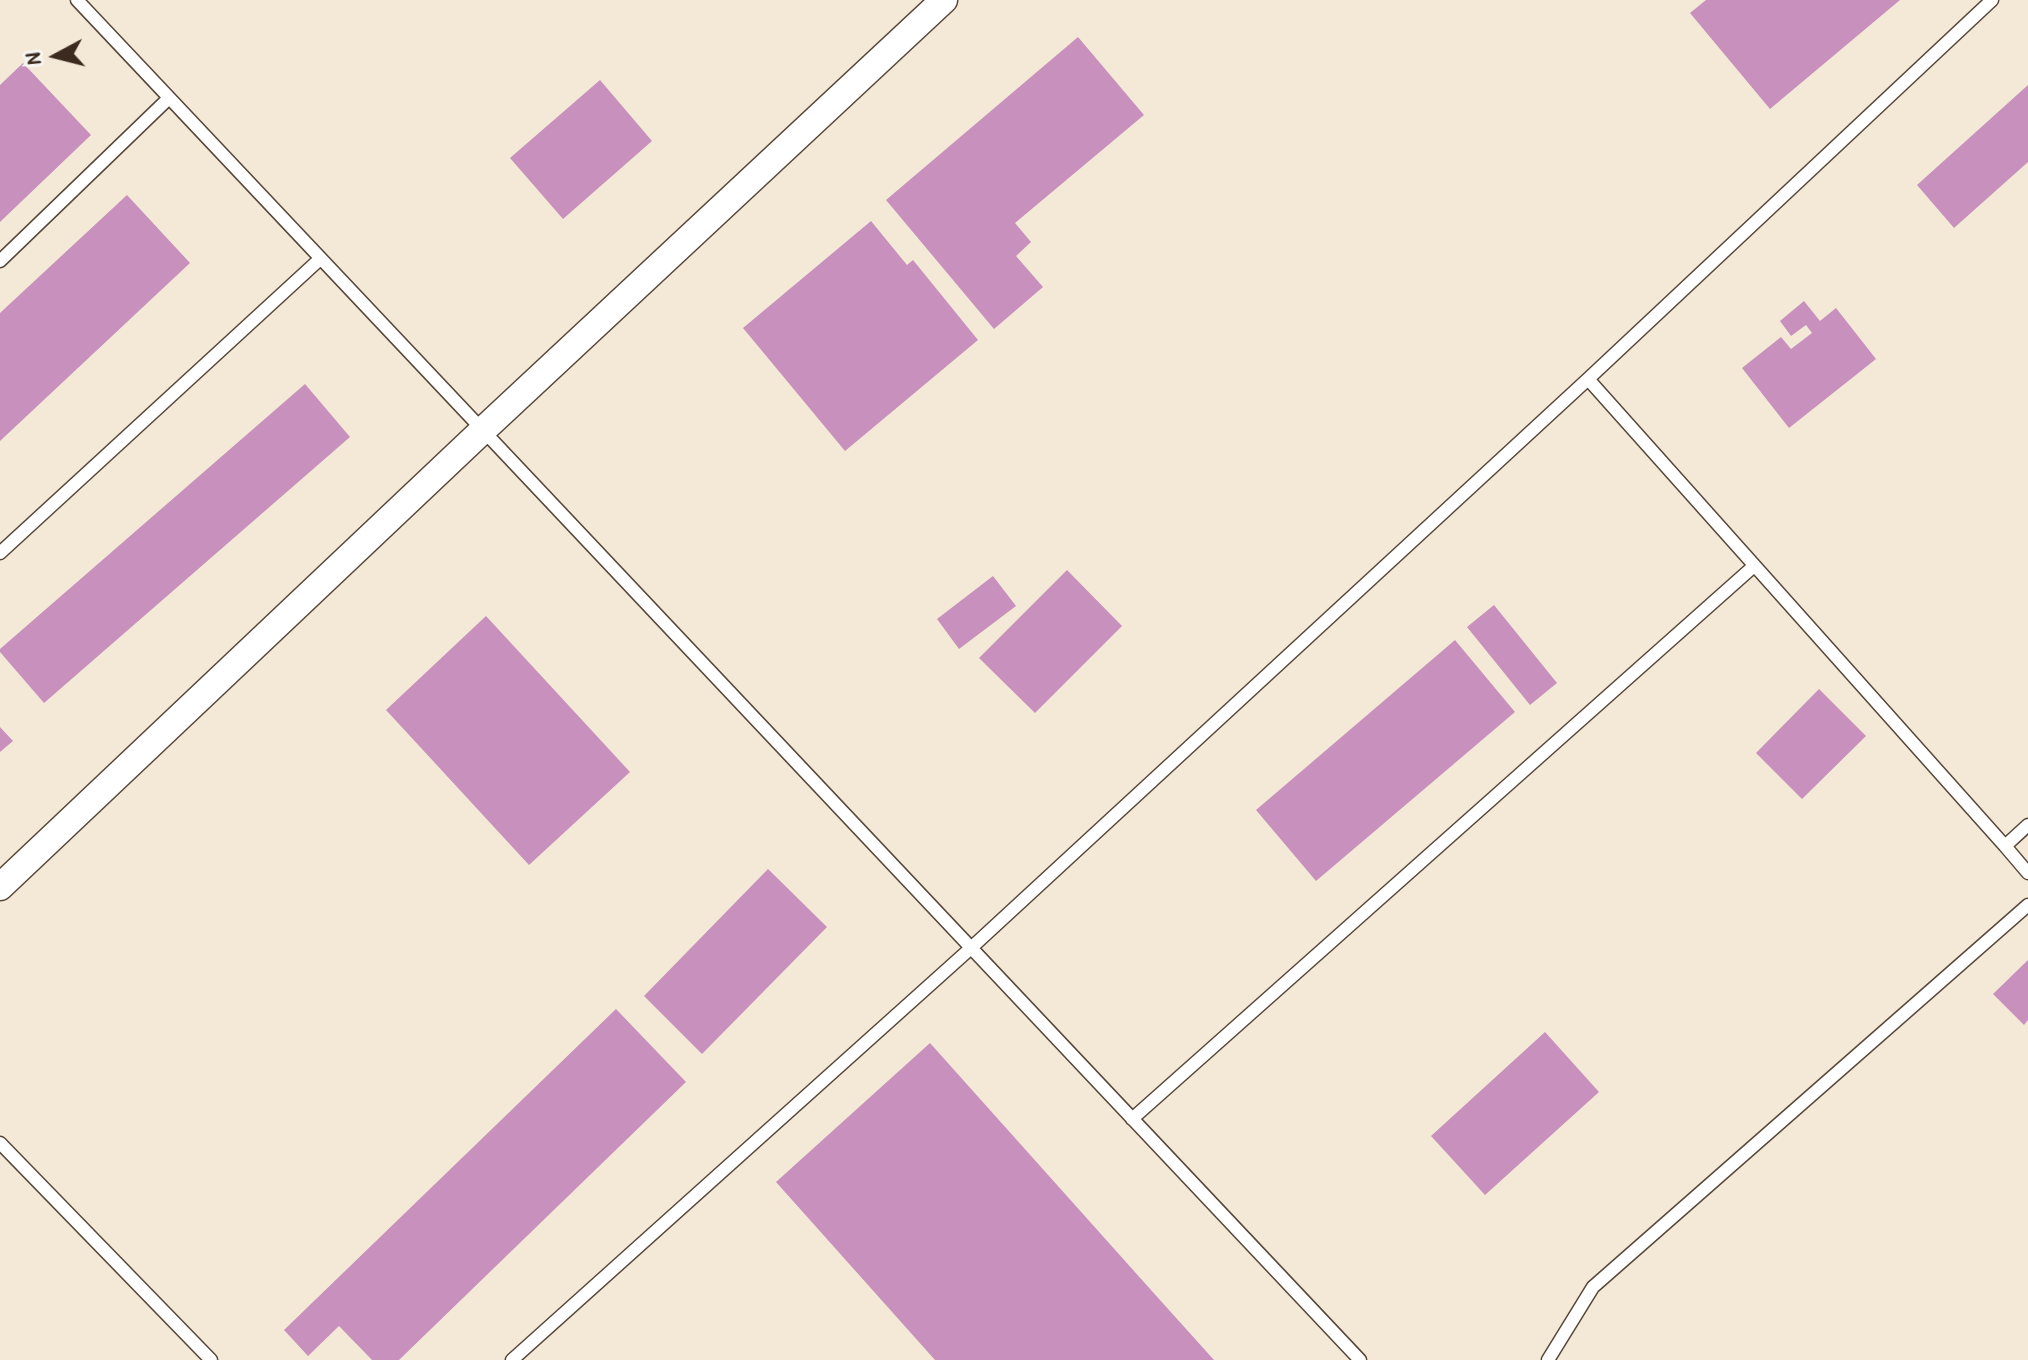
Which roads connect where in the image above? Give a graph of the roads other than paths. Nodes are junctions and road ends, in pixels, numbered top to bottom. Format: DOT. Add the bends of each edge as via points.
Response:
graph roads {
  1 [pos="77,0"];
  2 [pos="944,0"];
  3 [pos="1992,0"];
  4 [pos="169,98"];
  5 [pos="320,259"];
  6 [pos="0,261"];
  7 [pos="1588,379"];
  8 [pos="482,431"];
  9 [pos="0,553"];
  10 [pos="1754,566"];
  11 [pos="2028,825"];
  12 [pos="2005,846"];
  13 [pos="2028,873"];
  14 [pos="0,887"];
  15 [pos="2028,905"];
  16 [pos="971,948"];
  17 [pos="1132,1119"];
  18 [pos="0,1143"];
  19 [pos="211,1360"];
  20 [pos="512,1360"];
  21 [pos="1360,1360"];
  22 [pos="1548,1360"];
  1 -- 4 [label="lane"];
  2 -- 8 [label="street"];
  3 -- 7 [label="lane"];
  4 -- 5 [label="lane"];
  4 -- 6 [label="lane"];
  5 -- 8 [label="lane"];
  5 -- 9 [label="lane"];
  7 -- 10 [label="lane"];
  7 -- 16 [label="lane"];
  8 -- 14 [label="street"];
  8 -- 16 [label="lane"];
  10 -- 12 [label="lane"];
  10 -- 17 [label="lane"];
  11 -- 12 [label="lane"];
  12 -- 13 [label="lane"];
  15 -- 22 [label="lane" via="1593,1287"];
  16 -- 17 [label="lane"];
  16 -- 20 [label="lane"];
  17 -- 21 [label="lane"];
  18 -- 19 [label="lane"];
}
